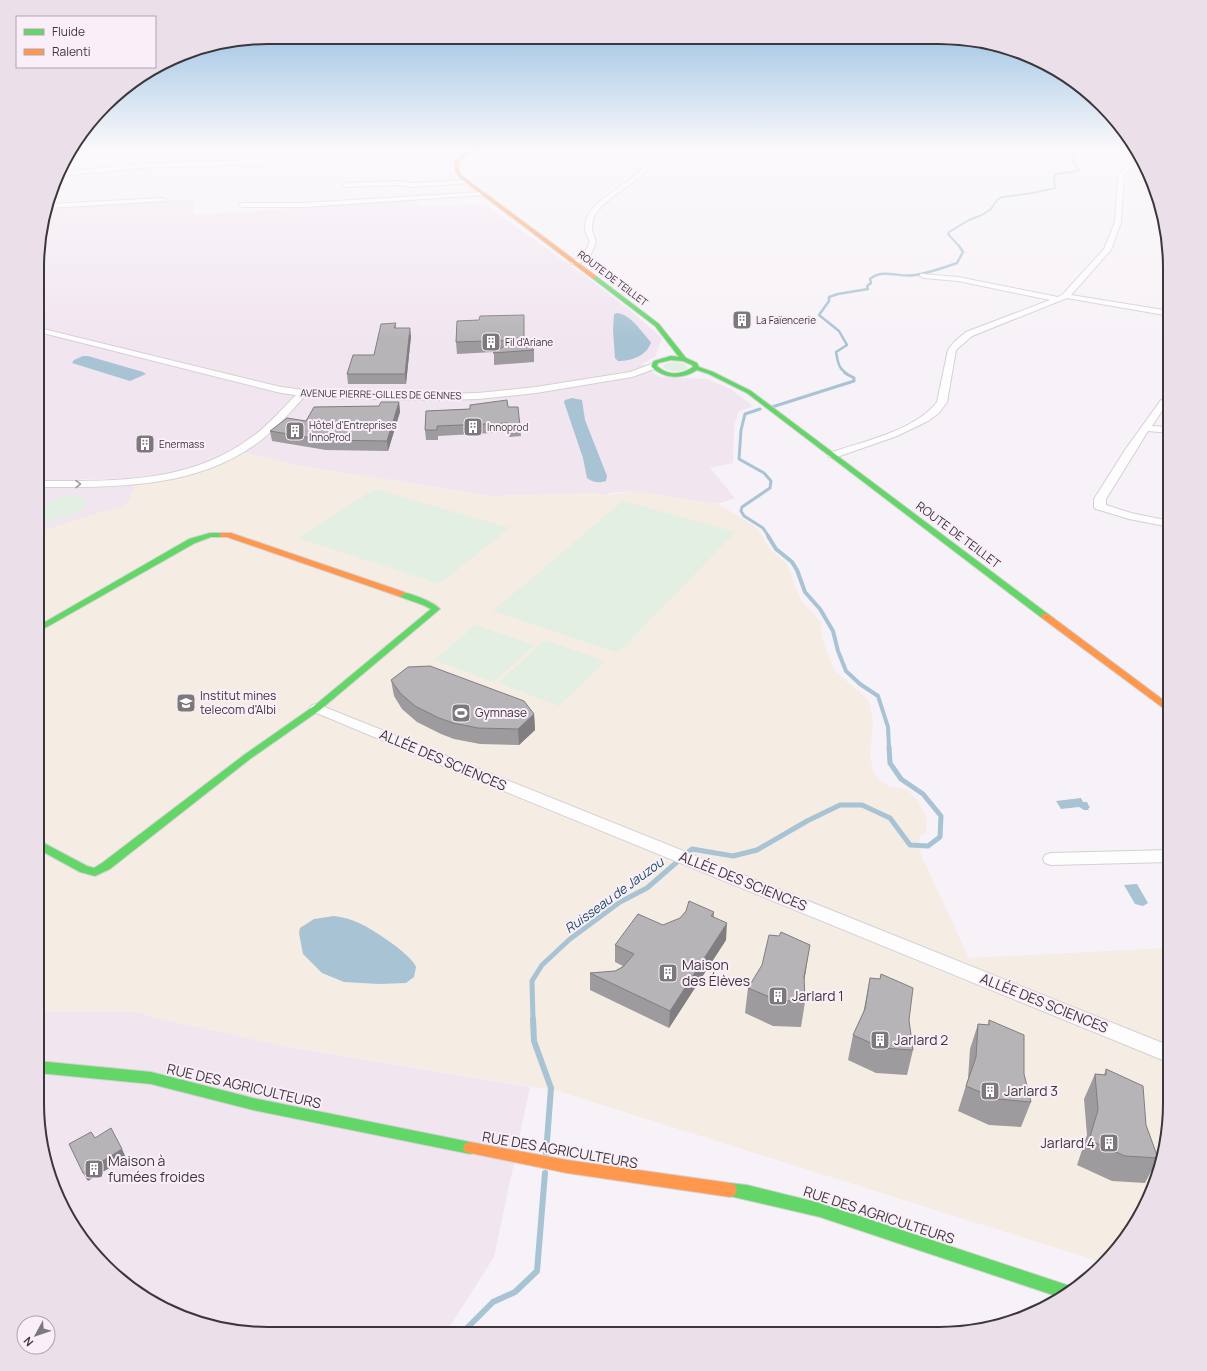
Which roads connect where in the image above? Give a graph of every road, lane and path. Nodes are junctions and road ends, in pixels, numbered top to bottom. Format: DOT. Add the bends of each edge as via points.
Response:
graph roads {
  1 [pos="506,212"];
  2 [pos="594,212"];
  3 [pos="1119,212"];
  4 [pos="574,262"];
  5 [pos="924,276"];
  6 [pos="1062,297"];
  7 [pos="1163,313"];
  8 [pos="44,331"];
  9 [pos="671,341"];
  10 [pos="665,359"];
  11 [pos="684,359"];
  12 [pos="654,366"];
  13 [pos="696,368"];
  14 [pos="664,373"];
  15 [pos="632,374"];
  16 [pos="684,374"];
  17 [pos="729,382"];
  18 [pos="303,393"];
  19 [pos="1163,403"];
  20 [pos="1146,428"];
  21 [pos="1163,429"];
  22 [pos="833,455"];
  23 [pos="44,484"];
  24 [pos="1163,523"];
  25 [pos="44,627"];
  26 [pos="1163,705"];
  27 [pos="317,708"];
  28 [pos="44,847"];
  29 [pos="1163,856"];
  30 [pos="1051,859"];
  31 [pos="1163,1052"];
  32 [pos="44,1067"];
  33 [pos="1062,1290"];
  1 -- 4 [label="main road, ROUTE DE TEILLET"];
  2 -- 4 [label="street" via="587,227 593,242 585,259"];
  3 -- 6 [label="street" via="1118,222 1108,250"];
  4 -- 9 [label="main road, ROUTE DE TEILLET" via="657,325"];
  5 -- 6 [label="street" via="958,279"];
  6 -- 7 [label="street"];
  6 -- 22 [label="street" via="969,334 957,344 952,350 942,402 935,413 904,429"];
  8 -- 18 [label="street, AVENUE PIERRE-GILLES DE GENNES" via="246,382"];
  9 -- 10 [label="main road" via="670,353"];
  9 -- 11 [label="main road, ROUTE DE TEILLET"];
  10 -- 11 [label="main road"];
  10 -- 12 [label="main road" via="656,362"];
  11 -- 13 [label="main road, ROUTE DE TEILLET" via="695,364"];
  12 -- 14 [label="main road"];
  12 -- 15 [label="street, AVENUE PIERRE-GILLES DE GENNES"];
  13 -- 16 [label="main road"];
  13 -- 17 [label="main road, ROUTE DE TEILLET"];
  14 -- 15 [label="street, AVENUE PIERRE-GILLES DE GENNES"];
  14 -- 16 [label="main road, ROUTE DE TEILLET"];
  15 -- 18 [label="street, AVENUE PIERRE-GILLES DE GENNES" via="530,391 478,396"];
  16 -- 17 [label="main road, ROUTE DE TEILLET"];
  17 -- 22 [label="main road, ROUTE DE TEILLET" via="749,392"];
  23 -- 18 [label="street, one-way" via="128,483 157,480 191,472 232,456 256,440"];
  19 -- 20 [label="street"];
  20 -- 21 [label="street"];
  20 -- 24 [label="street" via="1100,500 1100,507"];
  22 -- 26 [label="main road, ROUTE DE TEILLET"];
  25 -- 27 [label="main road" via="192,541 210,535 228,535 426,603 436,609"];
  27 -- 28 [label="main road" via="258,749 95,872 84,869"];
  27 -- 31 [label="street, ALLÉE DES SCIENCES"];
  29 -- 30 [label="street"];
  32 -- 33 [label="main road, RUE DES AGRICULTEURS" via="151,1078 253,1104 518,1158 747,1192 800,1204"];
}
